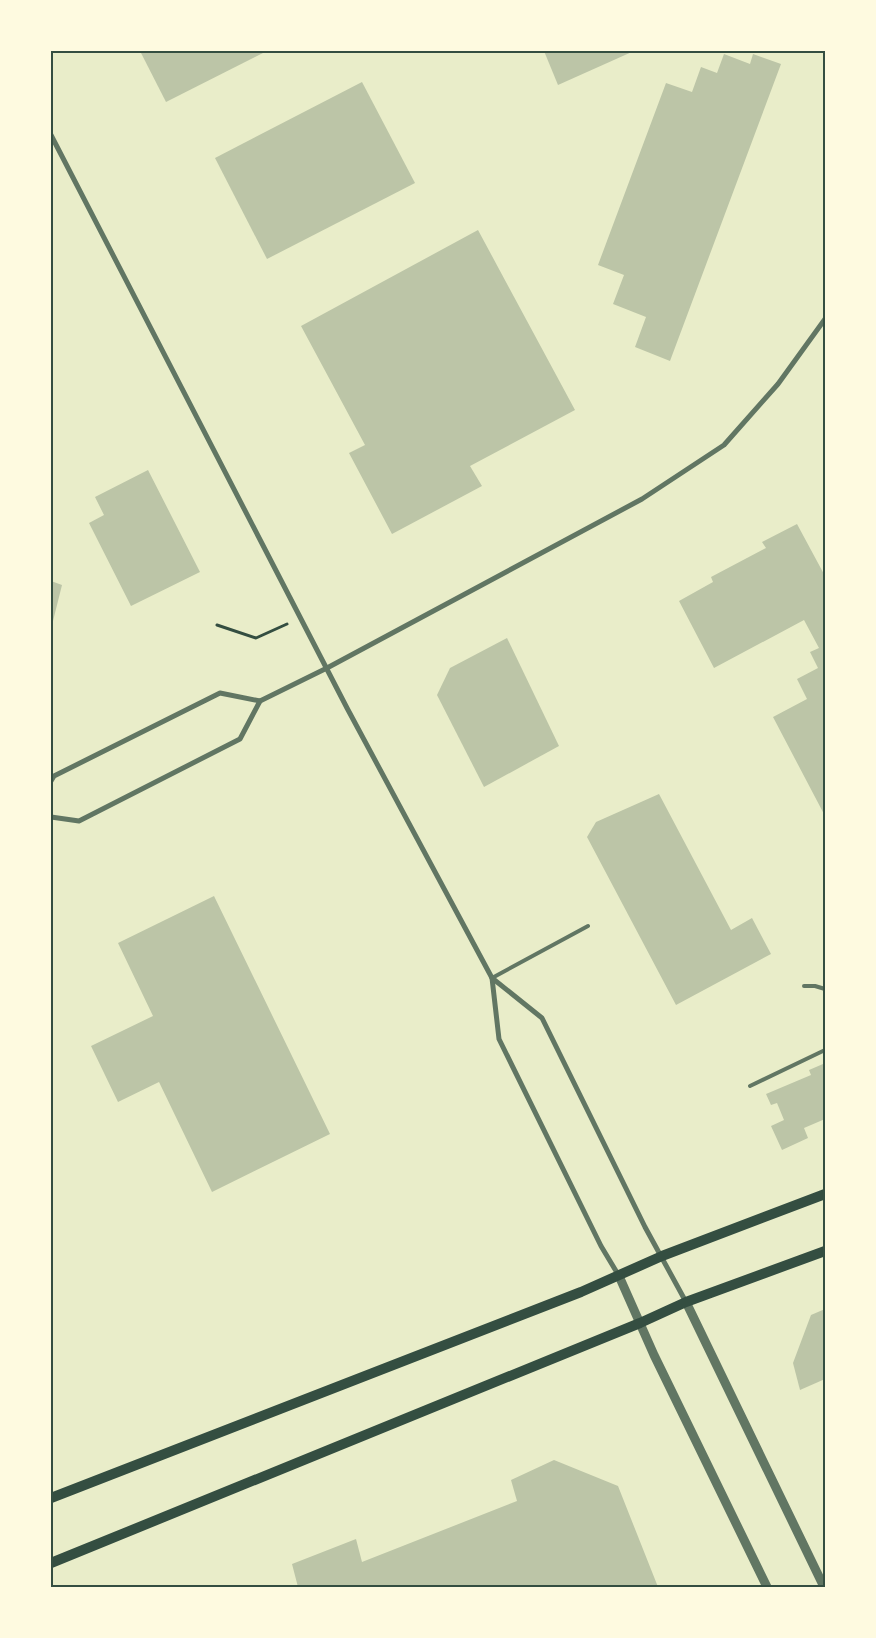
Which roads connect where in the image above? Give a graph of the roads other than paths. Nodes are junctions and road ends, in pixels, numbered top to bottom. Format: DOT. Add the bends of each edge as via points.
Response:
graph roads {
  1 [pos="51,134"];
  2 [pos="825,319"];
  3 [pos="327,668"];
  4 [pos="260,701"];
  5 [pos="51,781"];
  6 [pos="51,818"];
  7 [pos="588,926"];
  8 [pos="492,978"];
  9 [pos="804,986"];
  10 [pos="825,989"];
  11 [pos="825,1050"];
  12 [pos="750,1086"];
  13 [pos="825,1194"];
  14 [pos="825,1251"];
  15 [pos="662,1256"];
  16 [pos="618,1276"];
  17 [pos="686,1302"];
  18 [pos="640,1324"];
  19 [pos="51,1498"];
  20 [pos="51,1563"];
  21 [pos="767,1587"];
  22 [pos="824,1587"];
  1 -- 3 [label="street"];
  2 -- 3 [label="street" via="778,384 724,445 687,471 642,499"];
  3 -- 4 [label="street"];
  3 -- 8 [label="street"];
  4 -- 5 [label="street" via="220,693 54,776"];
  4 -- 6 [label="street" via="240,739 79,821"];
  7 -- 8 [label="lane"];
  8 -- 15 [label="street" via="542,1018"];
  8 -- 16 [label="street" via="499,1039"];
  9 -- 10 [label="lane"];
  11 -- 12 [label="lane"];
  13 -- 15 [label="main road"];
  14 -- 17 [label="main road"];
  15 -- 16 [label="main road"];
  15 -- 17 [label="street"];
  16 -- 18 [label="street"];
  16 -- 19 [label="main road"];
  17 -- 18 [label="main road"];
  17 -- 22 [label="street"];
  18 -- 20 [label="main road"];
  18 -- 21 [label="street"];
}
